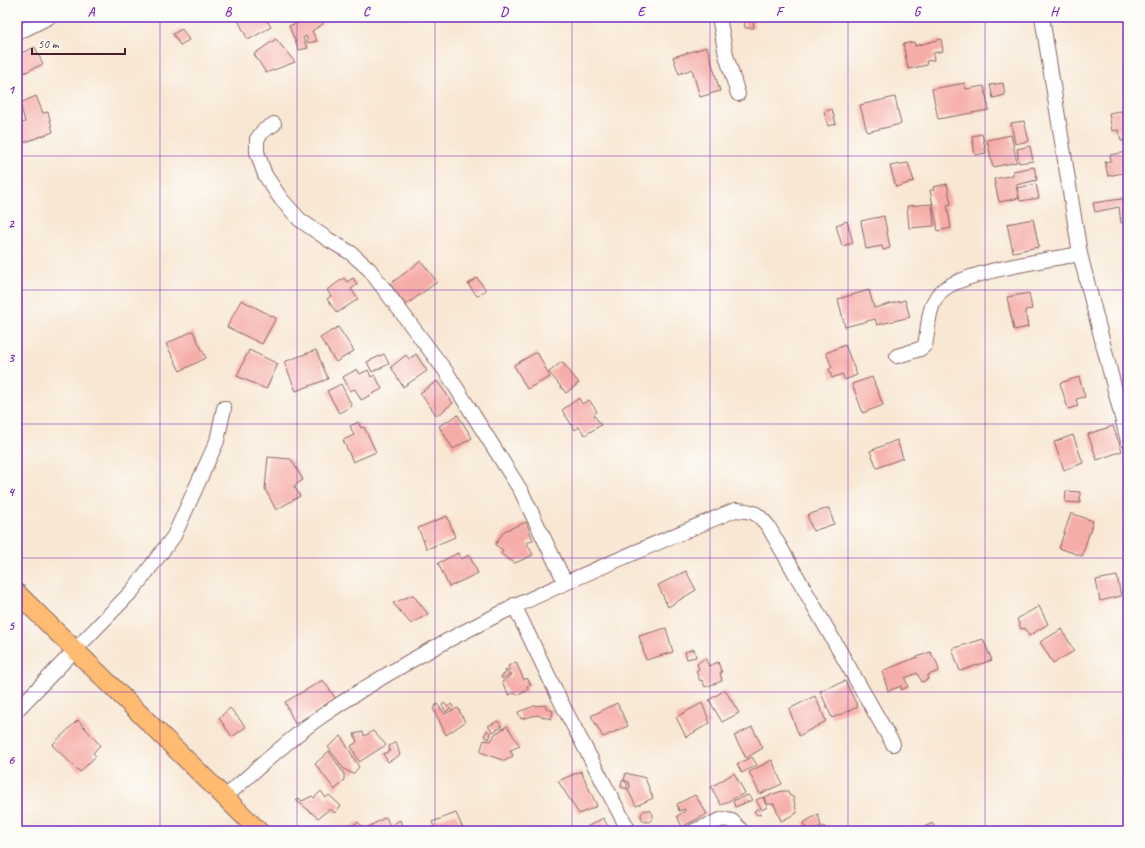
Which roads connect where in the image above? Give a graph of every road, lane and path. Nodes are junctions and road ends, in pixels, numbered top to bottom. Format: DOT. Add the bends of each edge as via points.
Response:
graph roads {
  1 [pos="49,17"];
  2 [pos="719,17"];
  3 [pos="1042,17"];
  4 [pos="17,33"];
  5 [pos="738,94"];
  6 [pos="274,124"];
  7 [pos="1080,254"];
  8 [pos="897,356"];
  9 [pos="224,408"];
  10 [pos="1128,441"];
  11 [pos="565,582"];
  12 [pos="17,593"];
  13 [pos="514,605"];
  14 [pos="75,651"];
  15 [pos="17,710"];
  16 [pos="893,744"];
  17 [pos="224,798"];
  18 [pos="740,829"];
  19 [pos="260,831"];
  20 [pos="629,831"];
  21 [pos="694,831"];
  1 -- 4 [label="street"];
  2 -- 5 [label="street" via="726,55"];
  3 -- 7 [label="street"];
  6 -- 11 [label="street" via="263,131 257,140 257,152 265,175 281,199 300,220 351,253 369,269 447,372 521,491"];
  7 -- 8 [label="street" via="972,276 952,284 938,294 929,315 925,345"];
  7 -- 10 [label="street"];
  9 -- 14 [label="street" via="218,441 174,536 133,590"];
  11 -- 13 [label="street"];
  11 -- 16 [label="street" via="735,510 759,514"];
  12 -- 14 [label="main road"];
  13 -- 17 [label="street" via="438,645 318,719"];
  13 -- 20 [label="street" via="564,708"];
  14 -- 15 [label="street"];
  14 -- 17 [label="main road"];
  17 -- 19 [label="main road"];
  18 -- 21 [label="street" via="723,819"];
}
